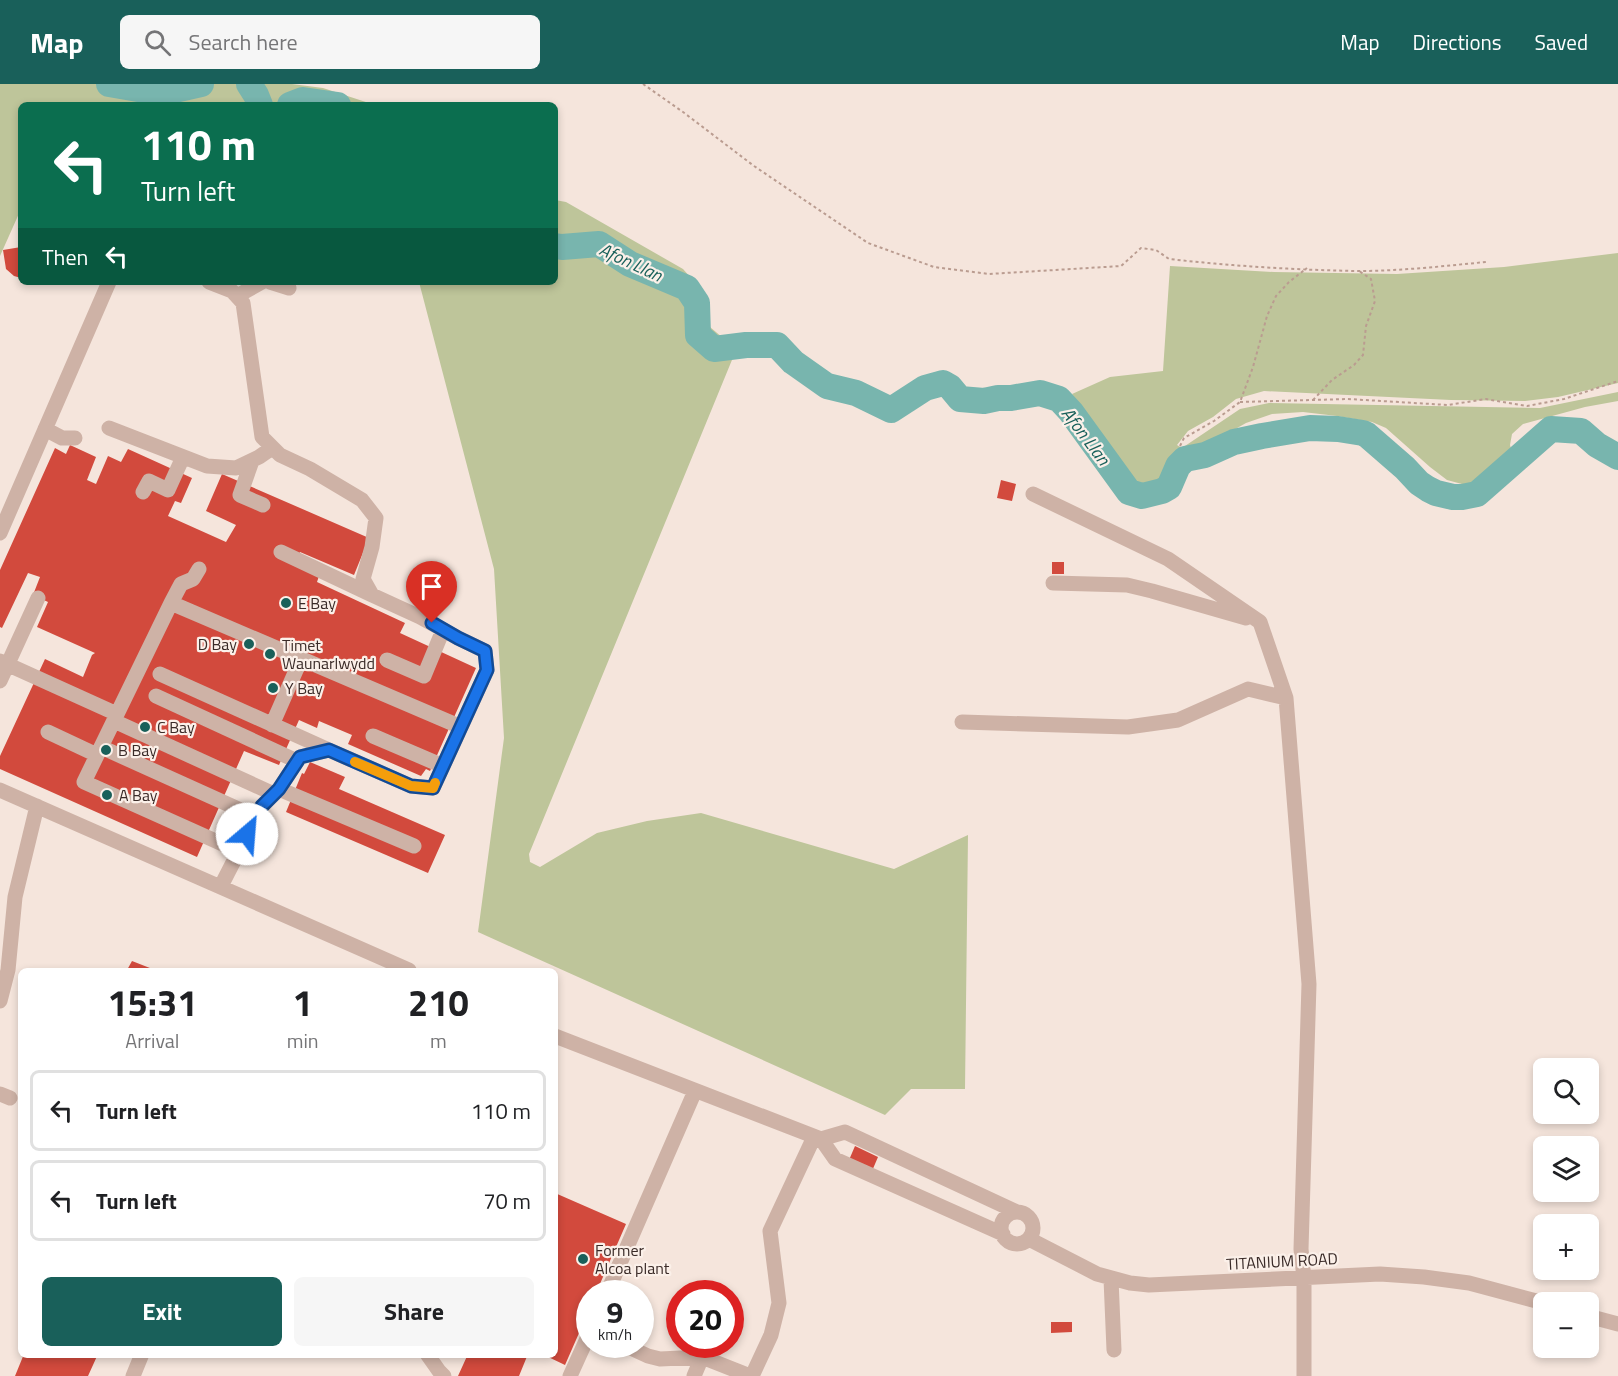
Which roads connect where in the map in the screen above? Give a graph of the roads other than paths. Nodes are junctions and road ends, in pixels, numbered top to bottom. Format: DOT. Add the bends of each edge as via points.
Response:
graph roads {
  1 [pos="108,285"];
  2 [pos="216,285"];
  3 [pos="257,285"];
  4 [pos="280,285"];
  5 [pos="289,288"];
  6 [pos="237,296"];
  7 [pos="109,428"];
  8 [pos="45,429"];
  9 [pos="75,438"];
  10 [pos="272,448"];
  11 [pos="183,457"];
  12 [pos="252,461"];
  13 [pos="143,492"];
  14 [pos="1033,494"];
  15 [pos="263,505"];
  16 [pos="0,533"];
  17 [pos="281,552"];
  18 [pos="199,569"];
  19 [pos="1053,583"];
  20 [pos="372,595"];
  21 [pos="38,598"];
  22 [pos="171,603"];
  23 [pos="1260,622"];
  24 [pos="444,630"];
  25 [pos="301,659"];
  26 [pos="387,660"];
  27 [pos="4,663"];
  28 [pos="160,675"];
  29 [pos="0,681"];
  30 [pos="156,696"];
  31 [pos="1286,698"];
  32 [pos="115,718"];
  33 [pos="962,722"];
  34 [pos="272,725"];
  35 [pos="461,727"];
  36 [pos="48,732"];
  37 [pos="373,736"];
  38 [pos="329,750"];
  39 [pos="99,751"];
  40 [pos="297,761"];
  41 [pos="443,766"];
  42 [pos="0,790"];
  43 [pos="276,791"];
  44 [pos="37,806"];
  45 [pos="256,817"];
  46 [pos="414,846"];
  47 [pos="238,851"];
  48 [pos="221,886"];
  49 [pos="5,950"];
  50 [pos="405,968"];
  51 [pos="0,1001"];
  52 [pos="558,1037"];
  53 [pos="695,1091"];
  54 [pos="818,1138"];
  55 [pos="1017,1212"];
  56 [pos="1003,1234"];
  57 [pos="1029,1239"];
  58 [pos="1304,1278"];
  59 [pos="1111,1279"];
  60 [pos="613,1280"];
  61 [pos="1533,1300"];
  62 [pos="1599,1319"];
  63 [pos="1618,1324"];
  64 [pos="1114,1350"];
  65 [pos="140,1358"];
  66 [pos="430,1358"];
  67 [pos="578,1358"];
  68 [pos="654,1358"];
  69 [pos="681,1358"];
  70 [pos="702,1358"];
  71 [pos="705,1358"];
  72 [pos="133,1376"];
  73 [pos="444,1376"];
  74 [pos="570,1376"];
  75 [pos="694,1376"];
  76 [pos="751,1376"];
  77 [pos="1304,1376"];
  1 -- 8 [label="street"];
  2 -- 6 [label="street"];
  3 -- 6 [label="street"];
  4 -- 5 [label="street"];
  6 -- 10 [label="street" via="243,303 262,437"];
  7 -- 11 [label="street"];
  8 -- 9 [label="street" via="62,438"];
  8 -- 16 [label="street"];
  10 -- 12 [label="street"];
  10 -- 20 [label="street" via="362,500 376,518 363,579"];
  11 -- 12 [label="street" via="207,466 236,468"];
  11 -- 13 [label="street" via="168,490 149,482"];
  12 -- 15 [label="street" via="240,495"];
  14 -- 23 [label="street" via="1168,559"];
  17 -- 20 [label="street"];
  18 -- 22 [label="street" via="193,579 181,584"];
  19 -- 23 [label="street" via="1127,585"];
  20 -- 24 [label="street"];
  21 -- 27 [label="street"];
  22 -- 25 [label="street"];
  22 -- 32 [label="street"];
  23 -- 31 [label="street"];
  24 -- 26 [label="street" via="424,676"];
  24 -- 35 [label="street" via="485,651 487,670"];
  25 -- 34 [label="street"];
  25 -- 35 [label="street"];
  27 -- 29 [label="street"];
  27 -- 32 [label="street"];
  28 -- 34 [label="street"];
  30 -- 40 [label="street"];
  31 -- 33 [label="street" via="1248,689 1179,720 1128,728"];
  31 -- 58 [label="street" via="1309,984 1301,1250"];
  32 -- 39 [label="street"];
  32 -- 43 [label="street"];
  34 -- 38 [label="street"];
  35 -- 41 [label="street"];
  36 -- 39 [label="street"];
  37 -- 41 [label="street"];
  38 -- 40 [label="street"];
  38 -- 41 [label="street" via="411,786 433,788"];
  39 -- 45 [label="street"];
  39 -- 47 [label="street" via="84,782"];
  40 -- 43 [label="street"];
  42 -- 44 [label="street"];
  43 -- 45 [label="street"];
  43 -- 46 [label="street"];
  44 -- 48 [label="street"];
  44 -- 49 [label="street"];
  45 -- 47 [label="street"];
  47 -- 48 [label="street"];
  48 -- 50 [label="street"];
  49 -- 51 [label="street" via="8,970"];
  52 -- 53 [label="street"];
  53 -- 54 [label="street"];
  53 -- 60 [label="street"];
  54 -- 55 [label="street" via="845,1132"];
  54 -- 56 [label="street" via="835,1159"];
  54 -- 76 [label="street" via="770,1231 779,1303 771,1335"];
  55 -- 56 [label="street" via="1005,1218"];
  55 -- 57 [label="street" via="1030,1218 1033,1226"];
  56 -- 57 [label="street, TITANIUM ROAD" via="1014,1243"];
  57 -- 59 [label="street, TITANIUM ROAD"];
  58 -- 59 [label="street, TITANIUM ROAD" via="1149,1285"];
  58 -- 61 [label="street, TITANIUM ROAD" via="1380,1274 1424,1277 1470,1282"];
  58 -- 77 [label="street"];
  59 -- 64 [label="street"];
  62 -- 63 [label="street"];
  65 -- 72 [label="street"];
  66 -- 73 [label="street"];
  67 -- 74 [label="street"];
  68 -- 69 [label="street"];
  70 -- 75 [label="street"];
  71 -- 76 [label="street"];
}
